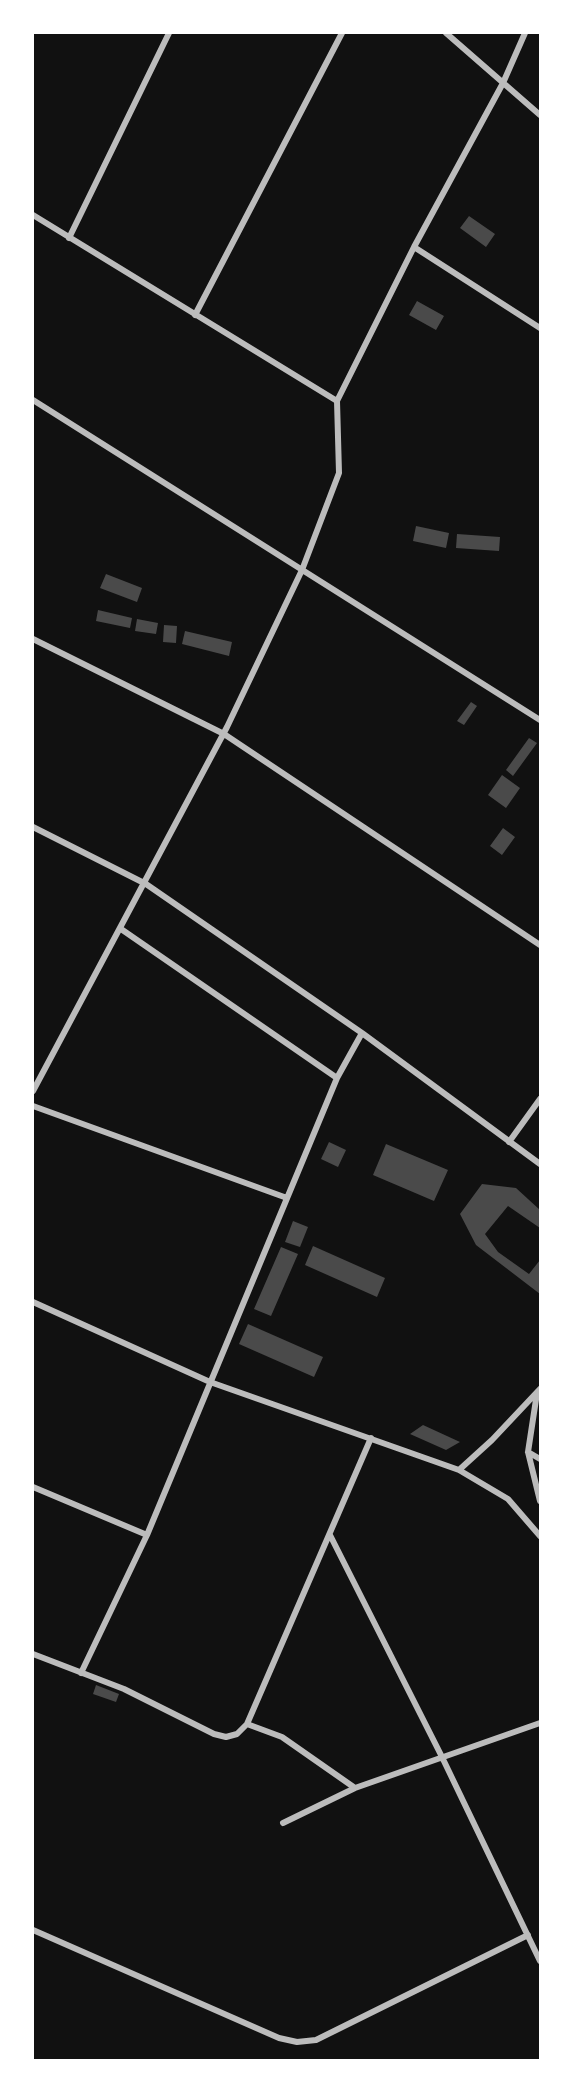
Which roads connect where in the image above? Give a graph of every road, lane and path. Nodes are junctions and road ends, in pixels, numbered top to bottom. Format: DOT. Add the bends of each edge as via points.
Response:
graph roads {
  1 [pos="169,33"];
  2 [pos="342,33"];
  3 [pos="446,33"];
  4 [pos="525,33"];
  5 [pos="503,83"];
  6 [pos="540,116"];
  7 [pos="33,215"];
  8 [pos="69,238"];
  9 [pos="414,247"];
  10 [pos="195,315"];
  11 [pos="540,328"];
  12 [pos="33,400"];
  13 [pos="338,401"];
  14 [pos="302,570"];
  15 [pos="33,639"];
  16 [pos="540,720"];
  17 [pos="224,734"];
  18 [pos="33,827"];
  19 [pos="146,884"];
  20 [pos="121,929"];
  21 [pos="540,945"];
  22 [pos="362,1033"];
  23 [pos="337,1078"];
  24 [pos="33,1091"];
  25 [pos="540,1099"];
  26 [pos="33,1106"];
  27 [pos="508,1142"];
  28 [pos="540,1164"];
  29 [pos="287,1198"];
  30 [pos="33,1302"];
  31 [pos="210,1382"];
  32 [pos="538,1391"];
  33 [pos="370,1438"];
  34 [pos="528,1452"];
  35 [pos="540,1459"];
  36 [pos="459,1470"];
  37 [pos="33,1487"];
  38 [pos="540,1501"];
  39 [pos="147,1535"];
  40 [pos="330,1535"];
  41 [pos="540,1536"];
  42 [pos="33,1654"];
  43 [pos="81,1673"];
  44 [pos="540,1723"];
  45 [pos="247,1724"];
  46 [pos="442,1757"];
  47 [pos="355,1788"];
  48 [pos="283,1823"];
  49 [pos="33,1930"];
  50 [pos="528,1935"];
  51 [pos="540,1961"];
  1 -- 8 [label="street"];
  2 -- 10 [label="street"];
  3 -- 5 [label="street"];
  4 -- 5 [label="street"];
  5 -- 6 [label="street"];
  5 -- 9 [label="street"];
  7 -- 8 [label="street"];
  8 -- 10 [label="street"];
  9 -- 11 [label="street"];
  9 -- 13 [label="street"];
  10 -- 13 [label="street"];
  12 -- 14 [label="street"];
  13 -- 14 [label="street" via="339,473"];
  14 -- 16 [label="street"];
  14 -- 17 [label="street"];
  15 -- 17 [label="street"];
  17 -- 19 [label="street"];
  17 -- 21 [label="street"];
  18 -- 19 [label="street"];
  19 -- 20 [label="street"];
  19 -- 22 [label="street"];
  20 -- 23 [label="street"];
  20 -- 24 [label="street"];
  22 -- 23 [label="street"];
  22 -- 27 [label="street"];
  23 -- 29 [label="street"];
  25 -- 27 [label="street"];
  26 -- 29 [label="street"];
  27 -- 28 [label="street"];
  29 -- 31 [label="street"];
  30 -- 31 [label="street"];
  31 -- 33 [label="street"];
  31 -- 39 [label="street"];
  32 -- 34 [label="street"];
  32 -- 36 [label="street"];
  33 -- 36 [label="street"];
  33 -- 40 [label="street"];
  34 -- 35 [label="street"];
  34 -- 38 [label="street"];
  36 -- 41 [label="street" via="508,1499"];
  37 -- 39 [label="street"];
  39 -- 43 [label="street"];
  40 -- 45 [label="street"];
  40 -- 46 [label="street"];
  42 -- 43 [label="street"];
  43 -- 45 [label="street" via="214,1734 237,1734"];
  44 -- 46 [label="street"];
  45 -- 47 [label="street" via="291,1742"];
  46 -- 47 [label="street"];
  46 -- 50 [label="street"];
  47 -- 48 [label="street"];
  49 -- 50 [label="street" via="279,2038 297,2042 316,2040"];
  50 -- 51 [label="street"];
}
